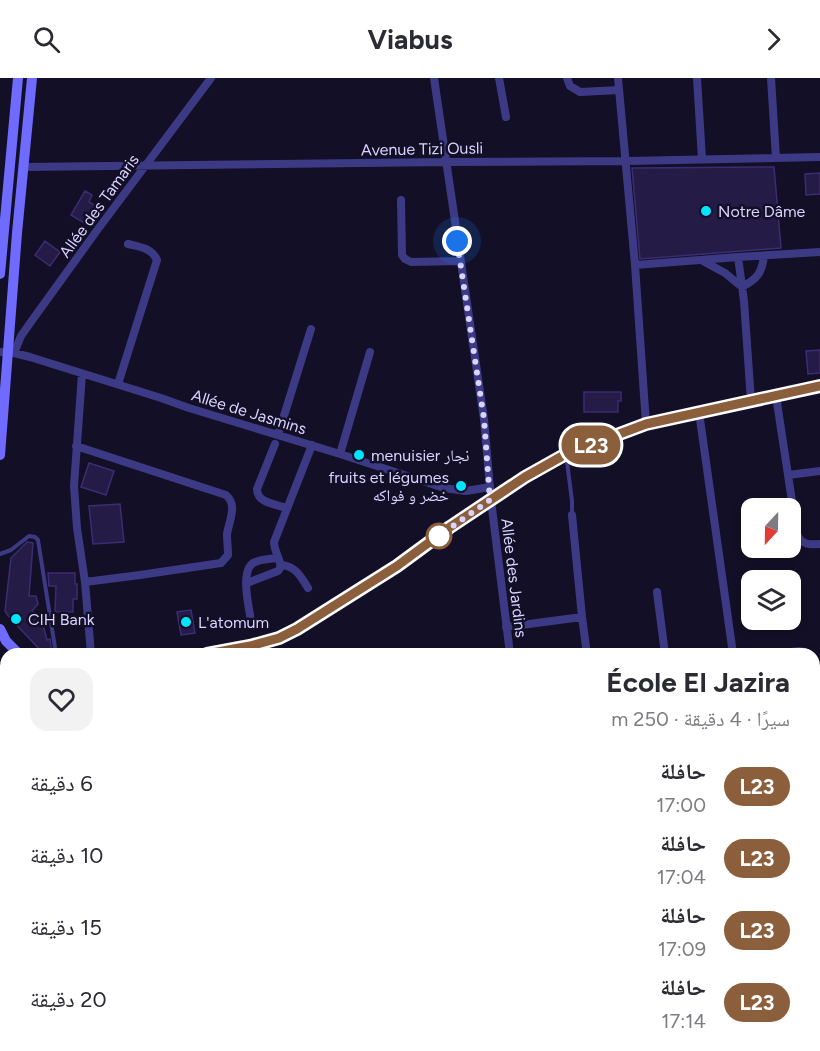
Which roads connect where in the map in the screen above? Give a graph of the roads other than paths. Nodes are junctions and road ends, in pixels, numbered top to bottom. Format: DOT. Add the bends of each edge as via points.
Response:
graph roads {
  1 [pos="18,78"];
  2 [pos="32,78"];
  3 [pos="211,78"];
  4 [pos="434,78"];
  5 [pos="498,78"];
  6 [pos="567,78"];
  7 [pos="618,78"];
  8 [pos="697,78"];
  9 [pos="771,78"];
  10 [pos="619,90"];
  11 [pos="506,117"];
  12 [pos="776,158"];
  13 [pos="820,158"];
  14 [pos="702,159"];
  15 [pos="627,161"];
  16 [pos="446,162"];
  17 [pos="145,166"];
  18 [pos="5,167"];
  19 [pos="24,167"];
  20 [pos="401,200"];
  21 [pos="128,244"];
  22 [pos="820,252"];
  23 [pos="765,256"];
  24 [pos="738,257"];
  25 [pos="702,260"];
  26 [pos="460,261"];
  27 [pos="635,266"];
  28 [pos="0,274"];
  29 [pos="742,287"];
  30 [pos="311,329"];
  31 [pos="7,352"];
  32 [pos="370,352"];
  33 [pos="82,374"];
  34 [pos="2,378"];
  35 [pos="118,384"];
  36 [pos="820,386"];
  37 [pos="776,396"];
  38 [pos="752,401"];
  39 [pos="699,412"];
  40 [pos="646,424"];
  41 [pos="278,435"];
  42 [pos="275,444"];
  43 [pos="312,445"];
  44 [pos="76,446"];
  45 [pos="339,454"];
  46 [pos="566,454"];
  47 [pos="0,455"];
  48 [pos="820,471"];
  49 [pos="788,475"];
  50 [pos="490,487"];
  51 [pos="490,500"];
  52 [pos="287,508"];
  53 [pos="572,516"];
  54 [pos="820,544"];
  55 [pos="0,554"];
  56 [pos="280,562"];
  57 [pos="85,582"];
  58 [pos="247,583"];
  59 [pos="308,588"];
  60 [pos="657,591"];
  61 [pos="582,617"];
  62 [pos="251,621"];
  63 [pos="506,627"];
  64 [pos="0,629"];
  65 [pos="13,648"];
  66 [pos="55,648"];
  67 [pos="90,648"];
  68 [pos="239,648"];
  69 [pos="509,648"];
  70 [pos="586,648"];
  71 [pos="664,648"];
  72 [pos="732,648"];
  1 -- 18 [label="main road"];
  2 -- 19 [label="main road"];
  3 -- 17 [label="street, Allée des Tamaris"];
  4 -- 16 [label="street, Allée des Jardins"];
  5 -- 11 [label="street"];
  6 -- 10 [label="street" via="573,89 580,92"];
  7 -- 10 [label="street"];
  8 -- 14 [label="street"];
  9 -- 12 [label="street"];
  10 -- 15 [label="street"];
  12 -- 13 [label="street, Avenue Tizi Ousli"];
  12 -- 14 [label="street, Avenue Tizi Ousli"];
  14 -- 15 [label="street, Avenue Tizi Ousli"];
  15 -- 16 [label="street, Avenue Tizi Ousli"];
  15 -- 27 [label="street"];
  16 -- 17 [label="street, Avenue Tizi Ousli"];
  16 -- 26 [label="street, Allée des Jardins"];
  17 -- 19 [label="street, Avenue Tizi Ousli"];
  17 -- 31 [label="street, Allée des Tamaris"];
  18 -- 28 [label="main road"];
  19 -- 31 [label="main road"];
  20 -- 26 [label="street" via="405,259"];
  21 -- 35 [label="street" via="148,249 157,260"];
  22 -- 23 [label="street"];
  23 -- 24 [label="street"];
  23 -- 29 [label="street" via="756,279"];
  24 -- 25 [label="street"];
  24 -- 29 [label="street"];
  25 -- 27 [label="street"];
  25 -- 29 [label="street"];
  26 -- 50 [label="street, Allée des Jardins" via="484,419"];
  27 -- 40 [label="street"];
  29 -- 38 [label="street"];
  30 -- 41 [label="street"];
  31 -- 33 [label="street, Allée de Jasmins"];
  31 -- 34 [label="main road"];
  32 -- 45 [label="street"];
  33 -- 35 [label="street, Allée de Jasmins"];
  33 -- 44 [label="street"];
  34 -- 47 [label="main road"];
  35 -- 41 [label="street, Allée de Jasmins"];
  36 -- 37 [label="street"];
  37 -- 38 [label="street"];
  37 -- 49 [label="street"];
  38 -- 39 [label="street"];
  39 -- 40 [label="street"];
  39 -- 72 [label="street"];
  40 -- 46 [label="street"];
  41 -- 43 [label="street, Allée de Jasmins"];
  42 -- 52 [label="street" via="257,494"];
  43 -- 45 [label="street, Allée de Jasmins"];
  43 -- 52 [label="street"];
  44 -- 57 [label="street" via="74,498"];
  44 -- 57 [label="street" via="226,495 232,507 228,555 221,562"];
  45 -- 50 [label="street, Allée de Jasmins" via="444,488 466,491"];
  46 -- 51 [label="street"];
  46 -- 53 [label="lane"];
  48 -- 49 [label="street"];
  49 -- 54 [label="street" via="799,538 806,544"];
  50 -- 51 [label="street, Allée des Jardins"];
  51 -- 63 [label="street, Allée des Jardins"];
  51 -- 68 [label="street" via="397,566 297,629"];
  52 -- 56 [label="street" via="274,542"];
  53 -- 61 [label="street"];
  55 -- 66 [label="lane" via="29,536 38,540"];
  56 -- 58 [label="street" via="278,572"];
  56 -- 58 [label="street" via="257,561 248,571"];
  56 -- 59 [label="street" via="295,569"];
  57 -- 67 [label="street"];
  58 -- 62 [label="street"];
  60 -- 71 [label="street"];
  61 -- 63 [label="street"];
  61 -- 70 [label="street"];
  63 -- 69 [label="street, Allée des Jardins"];
  64 -- 65 [label="main road"];
}
